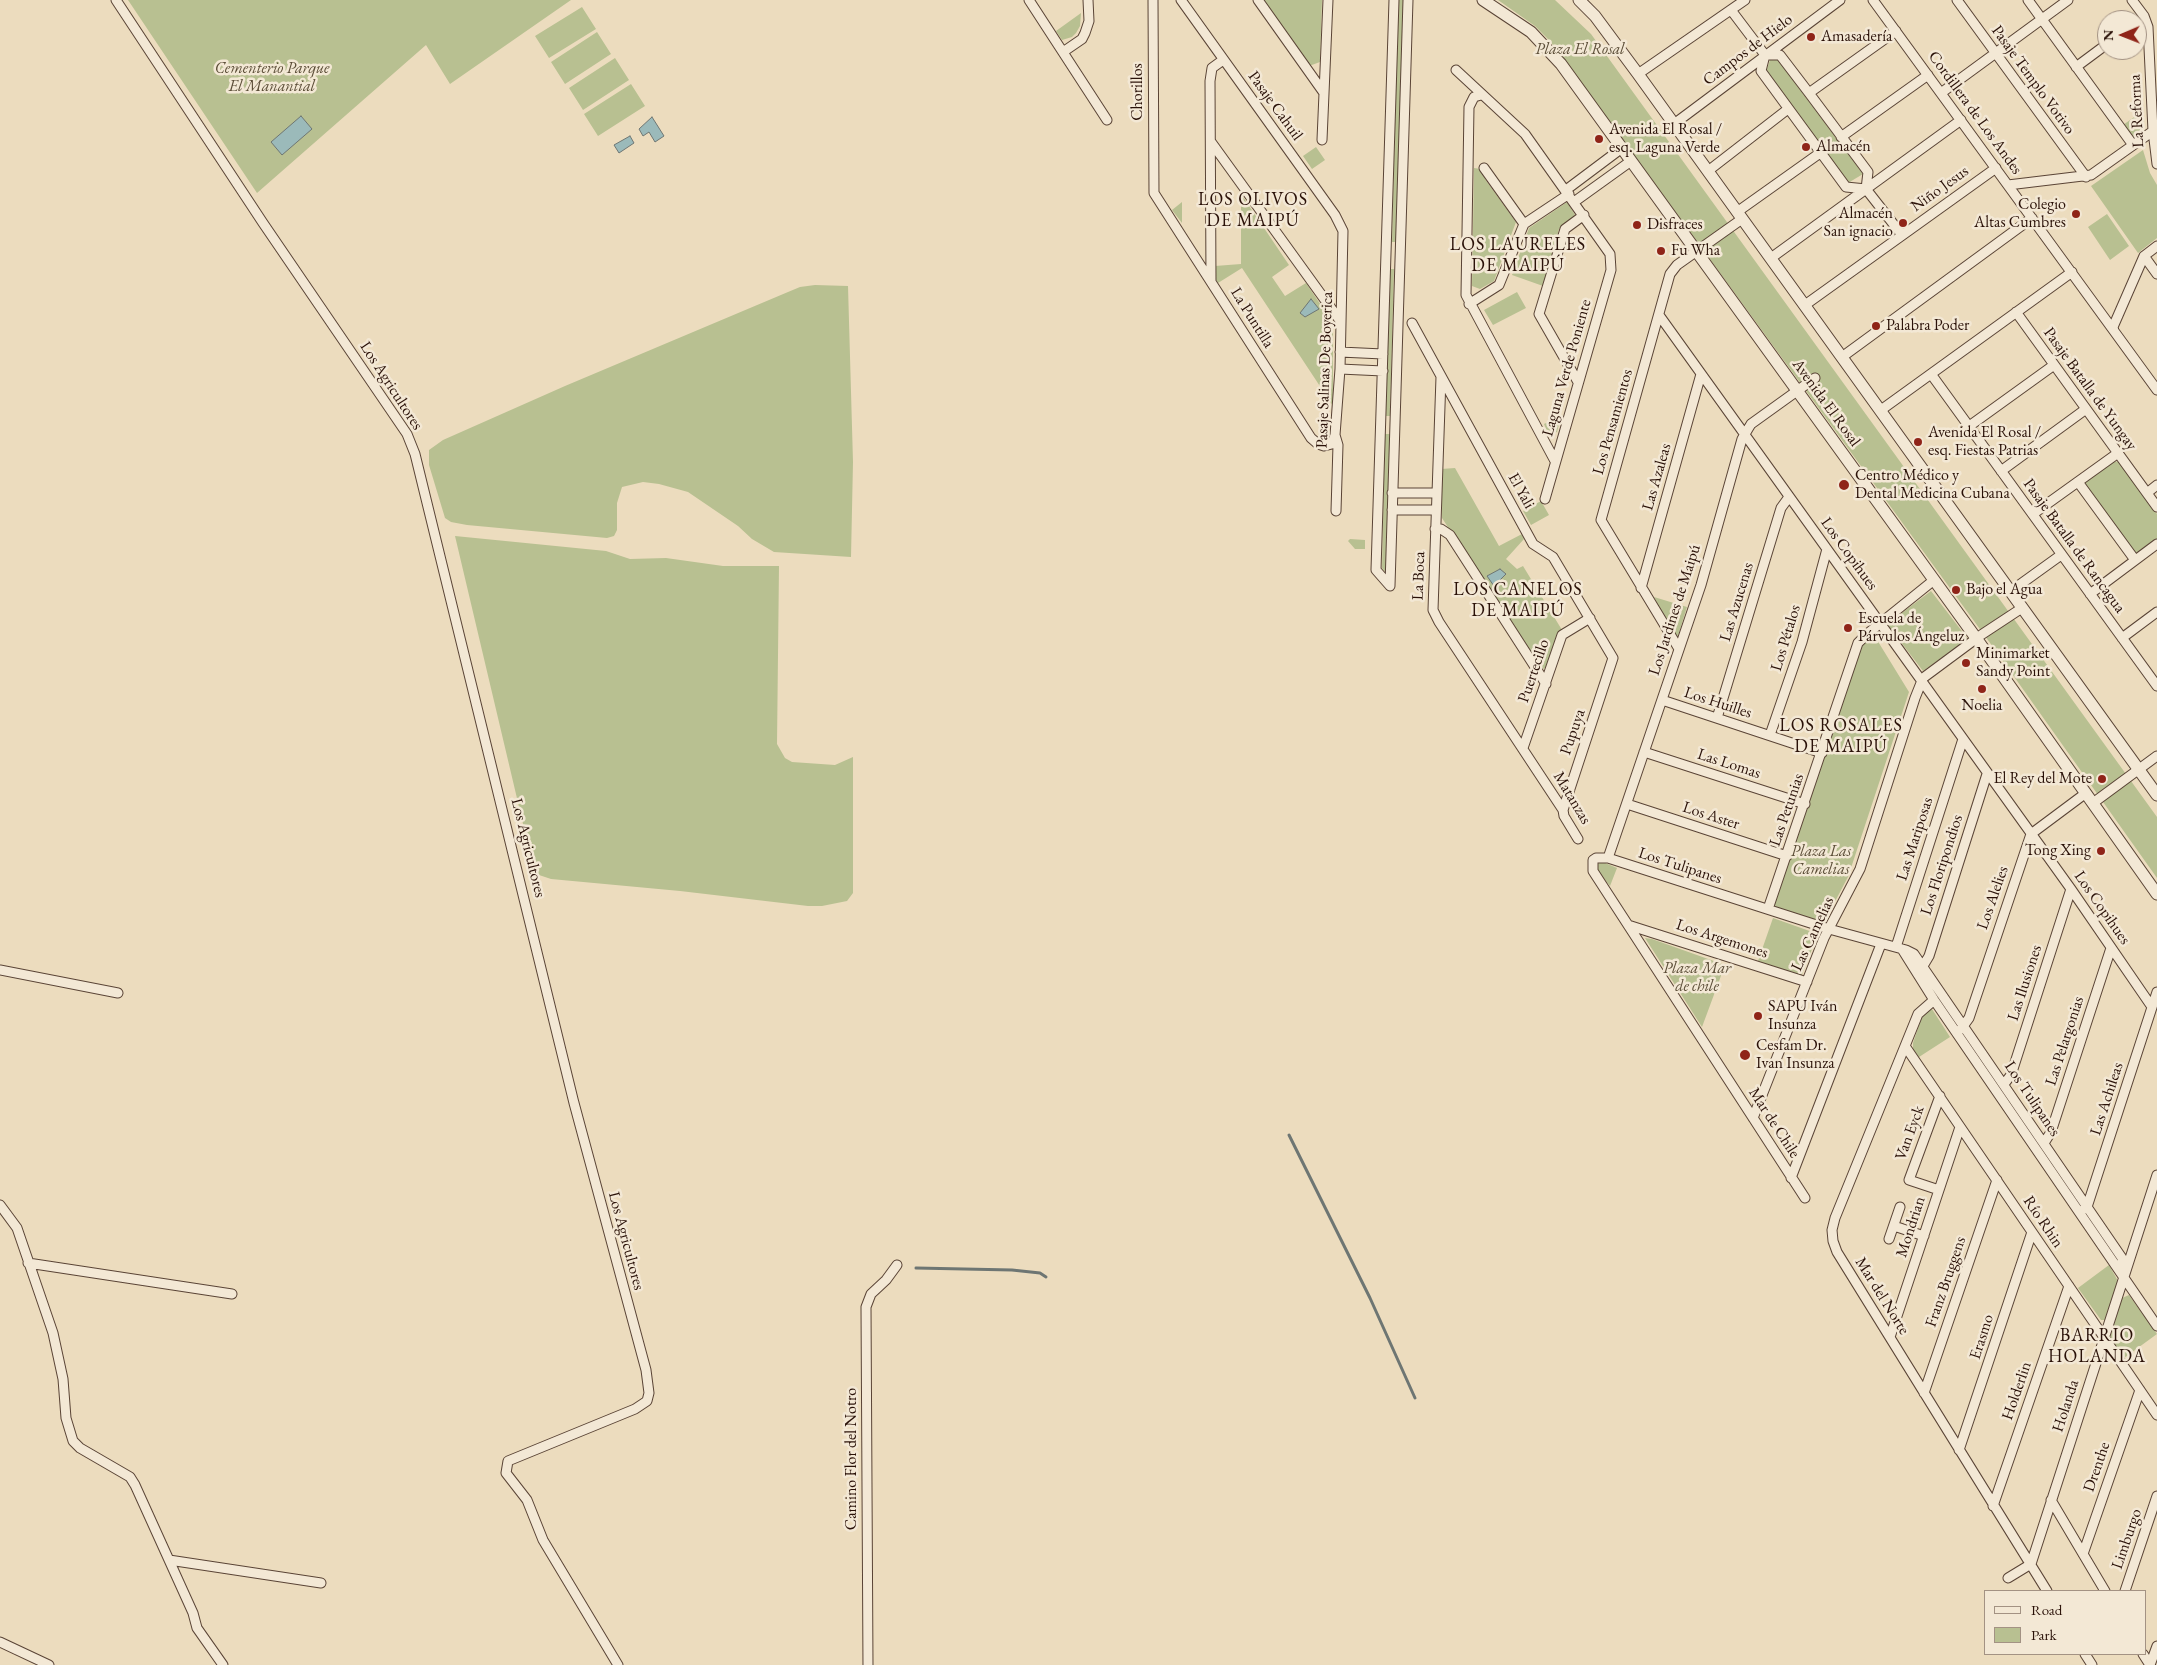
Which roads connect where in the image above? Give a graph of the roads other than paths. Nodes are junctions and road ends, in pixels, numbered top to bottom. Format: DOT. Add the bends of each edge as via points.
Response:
graph roads {
  1 [pos="116,0"];
  2 [pos="1029,0"];
  3 [pos="1088,0"];
  4 [pos="1153,0"];
  5 [pos="1181,0"];
  6 [pos="1258,0"];
  7 [pos="1328,0"];
  8 [pos="1394,0"];
  9 [pos="1408,0"];
  10 [pos="1483,0"];
  11 [pos="1579,0"];
  12 [pos="1745,0"];
  13 [pos="1840,0"];
  14 [pos="1873,0"];
  15 [pos="1957,0"];
  16 [pos="2028,0"];
  17 [pos="2068,0"];
  18 [pos="1731,10"];
  19 [pos="2042,19"];
  20 [pos="2147,30"];
  21 [pos="1896,31"];
  22 [pos="1063,52"];
  23 [pos="2097,52"];
  24 [pos="1995,53"];
  25 [pos="1765,55"];
  26 [pos="1223,60"];
  27 [pos="2076,68"];
  28 [pos="1456,70"];
  29 [pos="1638,74"];
  30 [pos="1928,75"];
  31 [pos="1941,92"];
  32 [pos="1809,93"];
  33 [pos="1325,94"];
  34 [pos="1481,95"];
  35 [pos="1788,109"];
  36 [pos="1107,120"];
  37 [pos="1961,120"];
  38 [pos="1674,124"];
  39 [pos="2153,131"];
  40 [pos="1841,137"];
  41 [pos="1322,140"];
  42 [pos="1211,142"];
  43 [pos="2133,145"];
  44 [pos="1622,148"];
  45 [pos="1820,152"];
  46 [pos="1631,161"];
  47 [pos="2157,164"];
  48 [pos="1484,168"];
  49 [pos="1996,168"];
  50 [pos="1708,171"];
  51 [pos="2086,177"];
  52 [pos="1153,184"];
  53 [pos="2008,185"];
  54 [pos="1866,189"];
  55 [pos="1570,195"];
  56 [pos="1584,215"];
  57 [pos="1740,215"];
  58 [pos="2032,218"];
  59 [pos="1524,224"];
  60 [pos="1343,231"];
  61 [pos="1902,235"];
  62 [pos="2157,246"];
  63 [pos="1696,251"];
  64 [pos="1387,255"];
  65 [pos="1400,256"];
  66 [pos="2144,256"];
  67 [pos="1771,258"];
  68 [pos="2072,272"];
  69 [pos="2157,274"];
  70 [pos="1212,281"];
  71 [pos="1470,304"];
  72 [pos="1805,305"];
  73 [pos="2016,312"];
  74 [pos="1658,315"];
  75 [pos="1341,322"];
  76 [pos="1412,324"];
  77 [pos="2114,331"];
  78 [pos="1340,352"];
  79 [pos="1383,354"];
  80 [pos="1842,357"];
  81 [pos="2054,365"];
  82 [pos="1340,369"];
  83 [pos="1383,371"];
  84 [pos="1701,374"];
  85 [pos="1931,374"];
  86 [pos="1441,377"];
  87 [pos="1815,378"];
  88 [pos="1578,382"];
  89 [pos="2157,390"];
  90 [pos="1797,391"];
  91 [pos="2086,409"];
  92 [pos="1881,410"];
  93 [pos="1381,426"];
  94 [pos="1395,426"];
  95 [pos="1968,427"];
  96 [pos="1744,434"];
  97 [pos="1335,435"];
  98 [pos="2118,453"];
  99 [pos="1555,461"];
  100 [pos="2001,470"];
  101 [pos="2078,482"];
  102 [pos="2157,485"];
  103 [pos="1392,493"];
  104 [pos="1436,493"];
  105 [pos="2147,493"];
  106 [pos="1789,497"];
  107 [pos="1545,499"];
  108 [pos="2157,507"];
  109 [pos="1392,510"];
  110 [pos="1436,510"];
  111 [pos="1336,511"];
  112 [pos="2033,514"];
  113 [pos="1435,529"];
  114 [pos="2157,544"];
  115 [pos="1827,549"];
  116 [pos="2061,555"];
  117 [pos="2135,560"];
  118 [pos="1934,580"];
  119 [pos="1641,588"];
  120 [pos="2011,591"];
  121 [pos="2090,594"];
  122 [pos="2022,608"];
  123 [pos="2157,612"];
  124 [pos="1590,618"];
  125 [pos="1880,623"];
  126 [pos="1976,638"];
  127 [pos="2122,638"];
  128 [pos="1679,649"];
  129 [pos="1612,663"];
  130 [pos="1922,682"];
  131 [pos="2156,683"];
  132 [pos="1546,684"];
  133 [pos="1662,700"];
  134 [pos="1717,718"];
  135 [pos="1770,735"];
  136 [pos="1963,739"];
  137 [pos="1523,748"];
  138 [pos="1644,752"];
  139 [pos="1822,753"];
  140 [pos="2157,756"];
  141 [pos="2139,769"];
  142 [pos="1987,774"];
  143 [pos="2157,795"];
  144 [pos="2089,798"];
  145 [pos="1627,804"];
  146 [pos="1805,804"];
  147 [pos="1563,810"];
  148 [pos="2031,834"];
  149 [pos="1578,839"];
  150 [pos="1787,856"];
  151 [pos="1608,858"];
  152 [pos="1593,860"];
  153 [pos="2071,889"];
  154 [pos="2157,894"];
  155 [pos="1768,910"];
  156 [pos="1628,925"];
  157 [pos="1829,930"];
  158 [pos="1881,944"];
  159 [pos="1899,948"];
  160 [pos="2111,948"];
  161 [pos="1923,966"];
  162 [pos="0,970"];
  163 [pos="1807,982"];
  164 [pos="2157,992"];
  165 [pos="118,993"];
  166 [pos="1934,1000"];
  167 [pos="2152,1007"];
  168 [pos="1964,1026"];
  169 [pos="1957,1032"];
  170 [pos="1905,1046"];
  171 [pos="2004,1084"];
  172 [pos="1940,1096"];
  173 [pos="1753,1118"];
  174 [pos="1960,1127"];
  175 [pos="2044,1143"];
  176 [pos="2157,1175"];
  177 [pos="1791,1178"];
  178 [pos="1997,1180"];
  179 [pos="1939,1190"];
  180 [pos="1805,1198"];
  181 [pos="0,1205"];
  182 [pos="1900,1207"];
  183 [pos="2084,1210"];
  184 [pos="1894,1226"];
  185 [pos="2032,1232"];
  186 [pos="1924,1236"];
  187 [pos="1889,1240"];
  188 [pos="28,1263"];
  189 [pos="898,1265"];
  190 [pos="2124,1276"];
  191 [pos="2069,1286"];
  192 [pos="232,1294"];
  193 [pos="2156,1324"];
  194 [pos="1890,1337"];
  195 [pos="2104,1338"];
  196 [pos="2140,1390"];
  197 [pos="1924,1393"];
  198 [pos="2157,1415"];
  199 [pos="1960,1450"];
  200 [pos="2157,1496"];
  201 [pos="2051,1500"];
  202 [pos="1993,1506"];
  203 [pos="2083,1554"];
  204 [pos="168,1560"];
  205 [pos="2030,1564"];
  206 [pos="2008,1578"];
  207 [pos="321,1583"];
  208 [pos="2046,1590"];
  209 [pos="2104,1590"];
  210 [pos="2125,1590"];
  211 [pos="0,1642"];
  212 [pos="2157,1646"];
  213 [pos="49,1665"];
  214 [pos="223,1665"];
  215 [pos="618,1665"];
  216 [pos="868,1665"];
  217 [pos="2150,1665"];
  1 -- 215 [label="street, Los Agricultores" via="406,434 415,454 574,1103 646,1370 649,1393 647,1401 635,1409 508,1461 506,1473 527,1500 543,1540"];
  2 -- 22 [label="street"];
  3 -- 22 [label="street" via="1089,20 1085,33 1082,39"];
  4 -- 52 [label="street, Chorillos"];
  5 -- 26 [label="street, Pasaje Cahuil"];
  6 -- 33 [label="street"];
  7 -- 33 [label="street"];
  8 -- 64 [label="street"];
  9 -- 65 [label="street"];
  10 -- 44 [label="street, Avenida El Rosal" via="1531,32 1552,53"];
  11 -- 29 [label="street" via="1595,16"];
  12 -- 18 [label="street"];
  13 -- 25 [label="street, Campos de Hielo"];
  14 -- 21 [label="street, Cordillera de Los Andes"];
  15 -- 24 [label="street, Pasaje Templo Votivo"];
  16 -- 19 [label="street"];
  17 -- 19 [label="street"];
  18 -- 25 [label="street"];
  18 -- 29 [label="street"];
  19 -- 24 [label="street"];
  19 -- 27 [label="street"];
  20 -- 39 [label="street, La Reforma"];
  21 -- 30 [label="street, Cordillera de Los Andes"];
  21 -- 32 [label="street"];
  22 -- 36 [label="street"];
  23 -- 27 [label="street"];
  24 -- 31 [label="street"];
  24 -- 51 [label="street, Pasaje Templo Votivo"];
  25 -- 32 [label="street" via="1780,55"];
  25 -- 35 [label="street" via="1761,71"];
  25 -- 38 [label="street, Campos de Hielo"];
  26 -- 42 [label="street" via="1210,73"];
  26 -- 60 [label="street, Pasaje Cahuil" via="1335,215"];
  27 -- 43 [label="street"];
  28 -- 34 [label="street"];
  29 -- 38 [label="street"];
  30 -- 31 [label="street, Cordillera de Los Andes"];
  30 -- 40 [label="street"];
  31 -- 37 [label="street, Cordillera de Los Andes"];
  32 -- 40 [label="street"];
  33 -- 41 [label="street"];
  34 -- 55 [label="street" via="1526,134"];
  34 -- 71 [label="street, Laguna Verde Poniente" via="1474,97 1468,107 1465,287"];
  35 -- 45 [label="street"];
  35 -- 50 [label="street"];
  37 -- 49 [label="street, Cordillera de Los Andes"];
  37 -- 54 [label="street"];
  38 -- 50 [label="street"];
  39 -- 43 [label="street"];
  39 -- 47 [label="street, La Reforma"];
  40 -- 54 [label="street" via="1868,172"];
  42 -- 70 [label="street"];
  42 -- 75 [label="street"];
  43 -- 51 [label="street" via="2095,174"];
  44 -- 46 [label="street, Avenida El Rosal"];
  44 -- 55 [label="street"];
  45 -- 54 [label="street" via="1846,187"];
  45 -- 57 [label="street, Los Pensamientos"];
  46 -- 55 [label="street"];
  46 -- 63 [label="street, Avenida El Rosal"];
  48 -- 59 [label="street"];
  49 -- 53 [label="street, Cordillera de Los Andes"];
  49 -- 61 [label="street, Niño Jesus"];
  50 -- 57 [label="street"];
  51 -- 53 [label="street"];
  52 -- 70 [label="street, La Puntilla" via="1157,199"];
  53 -- 58 [label="street, Cordillera de Los Andes"];
  54 -- 61 [label="street"];
  54 -- 67 [label="street"];
  55 -- 56 [label="street"];
  55 -- 59 [label="street"];
  56 -- 88 [label="street, Laguna Verde Poniente" via="1610,254 1611,270"];
  56 -- 88 [label="street" via="1565,229 1540,314"];
  57 -- 63 [label="street, Los Pensamientos"];
  57 -- 67 [label="street"];
  58 -- 68 [label="street, Cordillera de Los Andes"];
  58 -- 80 [label="street"];
  59 -- 71 [label="street" via="1499,285"];
  60 -- 75 [label="street, Pasaje Salinas De Boyerica"];
  61 -- 72 [label="street, Niño Jesus"];
  62 -- 66 [label="street"];
  63 -- 74 [label="street, Los Pensamientos" via="1672,271"];
  63 -- 90 [label="street, Avenida El Rosal"];
  64 -- 65 [label="street"];
  64 -- 79 [label="street"];
  65 -- 94 [label="street"];
  66 -- 69 [label="street"];
  66 -- 77 [label="street"];
  67 -- 72 [label="street"];
  68 -- 73 [label="street"];
  68 -- 77 [label="street, Cordillera de Los Andes"];
  70 -- 97 [label="street, La Puntilla" via="1311,438 1324,446 1332,444"];
  71 -- 99 [label="street, Laguna Verde Poniente"];
  72 -- 80 [label="street"];
  73 -- 81 [label="street, Pasaje Batalla de Yungay"];
  73 -- 85 [label="street"];
  74 -- 84 [label="street, Los Copihues"];
  74 -- 119 [label="street, Los Pensamientos" via="1601,520"];
  75 -- 78 [label="street, Pasaje Salinas De Boyerica"];
  76 -- 86 [label="street, El Yali"];
  77 -- 89 [label="street, Cordillera de Los Andes"];
  78 -- 79 [label="street"];
  78 -- 82 [label="street, Pasaje Salinas De Boyerica"];
  79 -- 83 [label="street"];
  80 -- 92 [label="street"];
  81 -- 91 [label="street, Pasaje Batalla de Yungay"];
  81 -- 95 [label="street"];
  82 -- 83 [label="street"];
  82 -- 97 [label="street, Pasaje Salinas De Boyerica"];
  83 -- 93 [label="street"];
  84 -- 96 [label="street, Los Copihues"];
  84 -- 119 [label="street, Las Azaleas"];
  85 -- 92 [label="street"];
  85 -- 95 [label="street, Pasaje Batalla de Rancagua"];
  86 -- 104 [label="street, La Boca"];
  86 -- 124 [label="street, El Yali" via="1533,544 1553,557"];
  87 -- 90 [label="street, Los Jardines de Maipú"];
  88 -- 99 [label="street, Laguna Verde Poniente"];
  90 -- 96 [label="street, Los Jardines de Maipú" via="1751,424"];
  90 -- 118 [label="street, Avenida El Rosal"];
  91 -- 98 [label="street, Pasaje Batalla de Yungay"];
  91 -- 100 [label="street"];
  92 -- 120 [label="street"];
  93 -- 94 [label="street"];
  93 -- 109 [label="street" via="1376,570 1390,586"];
  94 -- 103 [label="street"];
  95 -- 100 [label="street, Pasaje Batalla de Rancagua"];
  96 -- 106 [label="street, Los Copihues"];
  96 -- 128 [label="street, Los Jardines de Maipú" via="1701,585"];
  97 -- 111 [label="street, Pasaje Salinas De Boyerica" via="1338,445"];
  98 -- 101 [label="street"];
  98 -- 105 [label="street, Pasaje Batalla de Yungay"];
  99 -- 107 [label="street, Laguna Verde Poniente"];
  100 -- 112 [label="street, Pasaje Batalla de Rancagua"];
  101 -- 112 [label="street"];
  101 -- 117 [label="street"];
  102 -- 105 [label="street"];
  103 -- 104 [label="street"];
  103 -- 109 [label="street"];
  104 -- 110 [label="street, La Boca"];
  105 -- 108 [label="street, Pasaje Batalla de Yungay"];
  106 -- 115 [label="street, Los Copihues"];
  106 -- 134 [label="street, Las Azucenas" via="1781,508"];
  109 -- 110 [label="street"];
  110 -- 113 [label="street, La Boca"];
  112 -- 116 [label="street, Pasaje Batalla de Rancagua"];
  113 -- 132 [label="street" via="1450,535"];
  113 -- 137 [label="street, La Boca" via="1435,616"];
  114 -- 117 [label="street"];
  115 -- 125 [label="street, Los Copihues"];
  115 -- 135 [label="street, Los Pétalos" via="1802,642"];
  116 -- 120 [label="street"];
  116 -- 121 [label="street, Pasaje Batalla de Rancagua"];
  117 -- 121 [label="street"];
  118 -- 125 [label="street, Las Petunias"];
  118 -- 126 [label="street, Avenida El Rosal"];
  119 -- 128 [label="street, Los Pensamientos"];
  120 -- 122 [label="street"];
  121 -- 127 [label="street, Pasaje Batalla de Rancagua"];
  122 -- 126 [label="street, Las Camelias"];
  122 -- 141 [label="street"];
  123 -- 127 [label="street"];
  124 -- 129 [label="street, El Yali" via="1611,653"];
  124 -- 132 [label="street, Puertecillo" via="1562,635"];
  125 -- 130 [label="street, Los Copihues"];
  125 -- 139 [label="street, Las Petunias" via="1858,643"];
  126 -- 130 [label="street, Las Camelias" via="1927,674"];
  126 -- 144 [label="street, Avenida El Rosal"];
  127 -- 131 [label="street, Pasaje Batalla de Rancagua"];
  128 -- 133 [label="street, Los Jardines de Maipú"];
  129 -- 147 [label="street, Pupuya"];
  130 -- 136 [label="street, Los Copihues"];
  130 -- 157 [label="street, Las Camelias" via="1860,869"];
  132 -- 137 [label="street, Puertecillo"];
  133 -- 134 [label="street, Los Huilles"];
  133 -- 138 [label="street, Los Jardines de Maipú"];
  134 -- 135 [label="street, Los Huilles"];
  135 -- 139 [label="street, Los Huilles"];
  136 -- 142 [label="street, Los Copihues"];
  136 -- 159 [label="street, Las Mariposas"];
  137 -- 147 [label="street, Matanzas"];
  138 -- 145 [label="street, Los Jardines de Maipú"];
  138 -- 146 [label="street, Las Lomas"];
  139 -- 146 [label="street, Las Petunias"];
  140 -- 141 [label="street"];
  141 -- 143 [label="street"];
  141 -- 144 [label="street"];
  142 -- 148 [label="street, Los Copihues"];
  142 -- 161 [label="street, Los Floripondios" via="1929,956"];
  144 -- 148 [label="street"];
  144 -- 154 [label="street, Avenida El Rosal"];
  145 -- 150 [label="street, Los Aster"];
  145 -- 151 [label="street, Los Jardines de Maipú"];
  146 -- 150 [label="street, Las Petunias"];
  147 -- 149 [label="street, Matanzas"];
  148 -- 153 [label="street, Los Copihues"];
  148 -- 168 [label="street, Los Alelies"];
  150 -- 155 [label="street, Las Petunias"];
  151 -- 152 [label="street, Los Tulipanes"];
  151 -- 155 [label="street, Los Tulipanes"];
  152 -- 156 [label="street, Mar de Chile" via="1593,871"];
  153 -- 160 [label="street, Los Copihues"];
  153 -- 171 [label="street, Las Ilusiones" via="2011,1075"];
  155 -- 157 [label="street, Los Tulipanes"];
  156 -- 163 [label="street, Los Argemones"];
  156 -- 173 [label="street, Mar de Chile"];
  157 -- 158 [label="street, Los Tulipanes"];
  157 -- 163 [label="street, Las Camelias"];
  158 -- 159 [label="street, Los Tulipanes"];
  158 -- 177 [label="street"];
  159 -- 161 [label="street, Los Tulipanes" via="1914,954"];
  159 -- 166 [label="street, Los Tulipanes"];
  160 -- 167 [label="street, Los Copihues"];
  160 -- 175 [label="street, Las Pelargonias" via="2051,1132"];
  161 -- 168 [label="street, Los Tulipanes"];
  162 -- 165 [label="street"];
  163 -- 173 [label="street, Las Camelias"];
  164 -- 167 [label="street, Las Achileas"];
  166 -- 169 [label="street, Los Tulipanes"];
  166 -- 170 [label="street, Mar del Norte" via="1918,1014"];
  167 -- 183 [label="street, Las Achileas"];
  168 -- 169 [label="street, Los Alelies"];
  168 -- 171 [label="street, Los Tulipanes"];
  169 -- 183 [label="street, Los Tulipanes"];
  170 -- 172 [label="street, Río Rhin"];
  170 -- 194 [label="street, Mar del Norte" via="1832,1230 1837,1252"];
  171 -- 175 [label="street, Los Tulipanes"];
  172 -- 174 [label="street, Río Rhin"];
  172 -- 179 [label="street, Van Eyck" via="1910,1180"];
  173 -- 177 [label="street, Mar de Chile"];
  174 -- 178 [label="street, Río Rhin"];
  174 -- 179 [label="street, Mondrian"];
  175 -- 183 [label="street, Los Tulipanes"];
  176 -- 190 [label="street, Holanda"];
  177 -- 180 [label="street, Mar de Chile"];
  178 -- 185 [label="street, Río Rhin"];
  178 -- 197 [label="street, Franz Bruggens"];
  179 -- 186 [label="street, Mondrian"];
  181 -- 188 [label="street" via="17,1228"];
  182 -- 184 [label="street"];
  183 -- 190 [label="street, Los Tulipanes" via="2122,1258"];
  184 -- 186 [label="street"];
  184 -- 187 [label="street"];
  185 -- 191 [label="street, Río Rhin"];
  185 -- 199 [label="street, Erasmo"];
  186 -- 194 [label="street, Mondrian"];
  188 -- 192 [label="street"];
  188 -- 204 [label="street" via="62,1366 66,1418 73,1441 130,1477"];
  189 -- 216 [label="street, Camino Flor del Notro" via="871,1294 866,1307"];
  190 -- 193 [label="street, Los Tulipanes"];
  190 -- 195 [label="street, Holanda"];
  191 -- 195 [label="street, Río Rhin"];
  191 -- 202 [label="street, Holderlin"];
  194 -- 197 [label="street, Mar del Norte"];
  195 -- 196 [label="street, Río Rhin"];
  195 -- 201 [label="street, Holanda"];
  196 -- 198 [label="street, Río Rhin"];
  196 -- 203 [label="street, Drenthe"];
  197 -- 199 [label="street, Mar del Norte"];
  199 -- 202 [label="street, Mar del Norte"];
  200 -- 210 [label="street, Limburgo"];
  201 -- 203 [label="street"];
  201 -- 205 [label="street, Holanda"];
  202 -- 205 [label="street, Mar del Norte"];
  203 -- 209 [label="street"];
  204 -- 207 [label="street"];
  204 -- 214 [label="street" via="193,1613 196,1628"];
  205 -- 206 [label="street"];
  205 -- 208 [label="street, Mar del Norte"];
  211 -- 213 [label="street"];
  212 -- 217 [label="street"];
}
